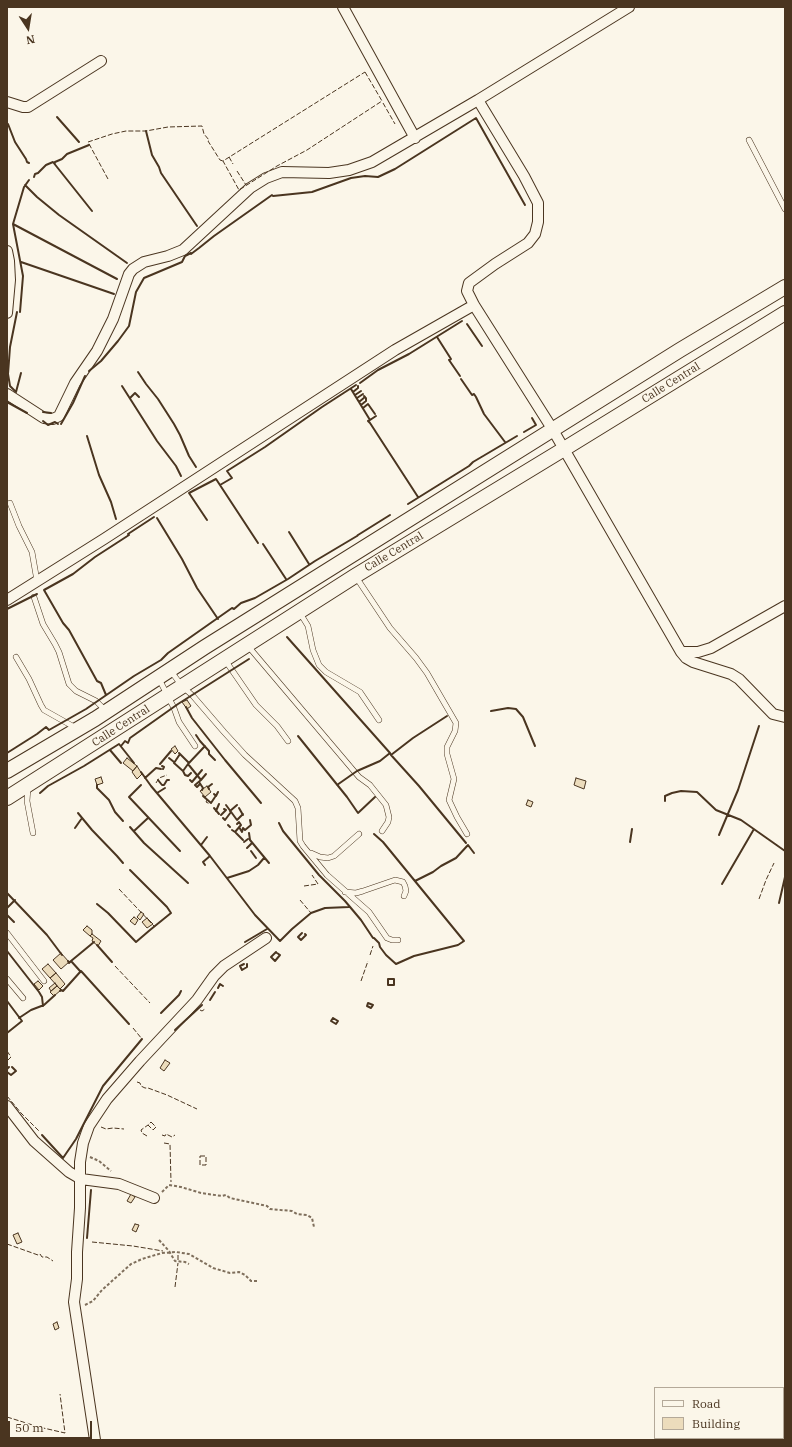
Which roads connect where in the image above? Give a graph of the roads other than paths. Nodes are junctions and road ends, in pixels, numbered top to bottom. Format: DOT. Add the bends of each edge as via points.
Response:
graph roads {
  1 [pos="343,7"];
  2 [pos="629,7"];
  3 [pos="100,61"];
  4 [pos="478,100"];
  5 [pos="7,102"];
  6 [pos="415,138"];
  7 [pos="749,140"];
  8 [pos="785,209"];
  9 [pos="7,251"];
  10 [pos="785,287"];
  11 [pos="474,306"];
  12 [pos="7,313"];
  13 [pos="785,313"];
  14 [pos="7,394"];
  15 [pos="552,430"];
  16 [pos="564,449"];
  17 [pos="10,503"];
  18 [pos="355,576"];
  19 [pos="37,581"];
  20 [pos="34,597"];
  21 [pos="7,600"];
  22 [pos="785,606"];
  23 [pos="299,611"];
  24 [pos="247,644"];
  25 [pos="681,652"];
  26 [pos="16,657"];
  27 [pos="224,659"];
  28 [pos="170,669"];
  29 [pos="158,677"];
  30 [pos="182,686"];
  31 [pos="168,695"];
  32 [pos="106,711"];
  33 [pos="785,717"];
  34 [pos="378,720"];
  35 [pos="78,728"];
  36 [pos="288,740"];
  37 [pos="195,746"];
  38 [pos="7,771"];
  39 [pos="29,784"];
  40 [pos="7,798"];
  41 [pos="382,830"];
  42 [pos="33,834"];
  43 [pos="358,834"];
  44 [pos="467,834"];
  45 [pos="306,850"];
  46 [pos="345,892"];
  47 [pos="404,896"];
  48 [pos="7,933"];
  49 [pos="266,938"];
  50 [pos="398,940"];
  51 [pos="7,978"];
  52 [pos="44,981"];
  53 [pos="23,998"];
  54 [pos="7,1106"];
  55 [pos="81,1178"];
  56 [pos="157,1195"];
  57 [pos="95,1440"];
  1 -- 6 [label="street"];
  2 -- 4 [label="street"];
  3 -- 5 [label="street" via="28,106"];
  4 -- 6 [label="street"];
  4 -- 11 [label="street" via="538,203 538,222 536,234 528,243 469,283 467,291"];
  6 -- 14 [label="street" via="372,162 349,170 329,173 282,172 266,178 250,188 183,250 138,265 129,274 113,319 97,351 75,383 56,418 44,418"];
  7 -- 8 [label="lane"];
  9 -- 12 [label="street" via="10,280"];
  10 -- 15 [label="street, Calle Central"];
  11 -- 15 [label="street"];
  11 -- 19 [label="street" via="395,350"];
  13 -- 16 [label="street, Calle Central"];
  15 -- 16 [label="street"];
  15 -- 28 [label="street, Calle Central"];
  16 -- 18 [label="street, Calle Central"];
  16 -- 25 [label="street"];
  17 -- 19 [label="lane" via="32,552"];
  18 -- 23 [label="street, Calle Central"];
  18 -- 44 [label="lane" via="390,628 427,673 456,723 447,754 454,779 449,800"];
  19 -- 21 [label="street"];
  20 -- 32 [label="lane" via="43,624 56,644 69,684 76,691 96,701"];
  22 -- 25 [label="street" via="711,648 698,652"];
  23 -- 24 [label="street, Calle Central"];
  23 -- 34 [label="lane" via="308,626 312,650 319,665 330,675 360,692"];
  24 -- 27 [label="street, Calle Central"];
  24 -- 41 [label="lane" via="359,777 370,785 386,805 389,817"];
  25 -- 33 [label="street" via="693,662 731,674 773,714"];
  26 -- 35 [label="lane" via="44,710"];
  27 -- 30 [label="street, Calle Central"];
  27 -- 36 [label="lane" via="256,705"];
  28 -- 29 [label="street, Calle Central"];
  28 -- 30 [label="lane"];
  29 -- 31 [label="lane"];
  29 -- 32 [label="street, Calle Central"];
  30 -- 31 [label="street, Calle Central"];
  30 -- 45 [label="lane" via="245,755 295,801 298,808 300,840"];
  31 -- 37 [label="lane" via="179,722"];
  31 -- 39 [label="street, Calle Central"];
  32 -- 35 [label="street, Calle Central"];
  35 -- 38 [label="street, Calle Central"];
  39 -- 40 [label="street, Calle Central"];
  39 -- 42 [label="lane" via="27,801"];
  43 -- 45 [label="lane" via="334,856 328,858"];
  45 -- 46 [label="lane" via="327,876"];
  46 -- 47 [label="lane" via="356,893 394,880 403,882 406,891"];
  46 -- 50 [label="lane" via="369,912 387,938"];
  48 -- 52 [label="lane"];
  49 -- 55 [label="street" via="224,966 214,976 196,1000 107,1099 89,1126 83,1143"];
  51 -- 53 [label="lane"];
  54 -- 55 [label="street" via="34,1141 69,1172"];
  55 -- 56 [label="street" via="119,1184"];
  55 -- 57 [label="street" via="74,1302"];
}
